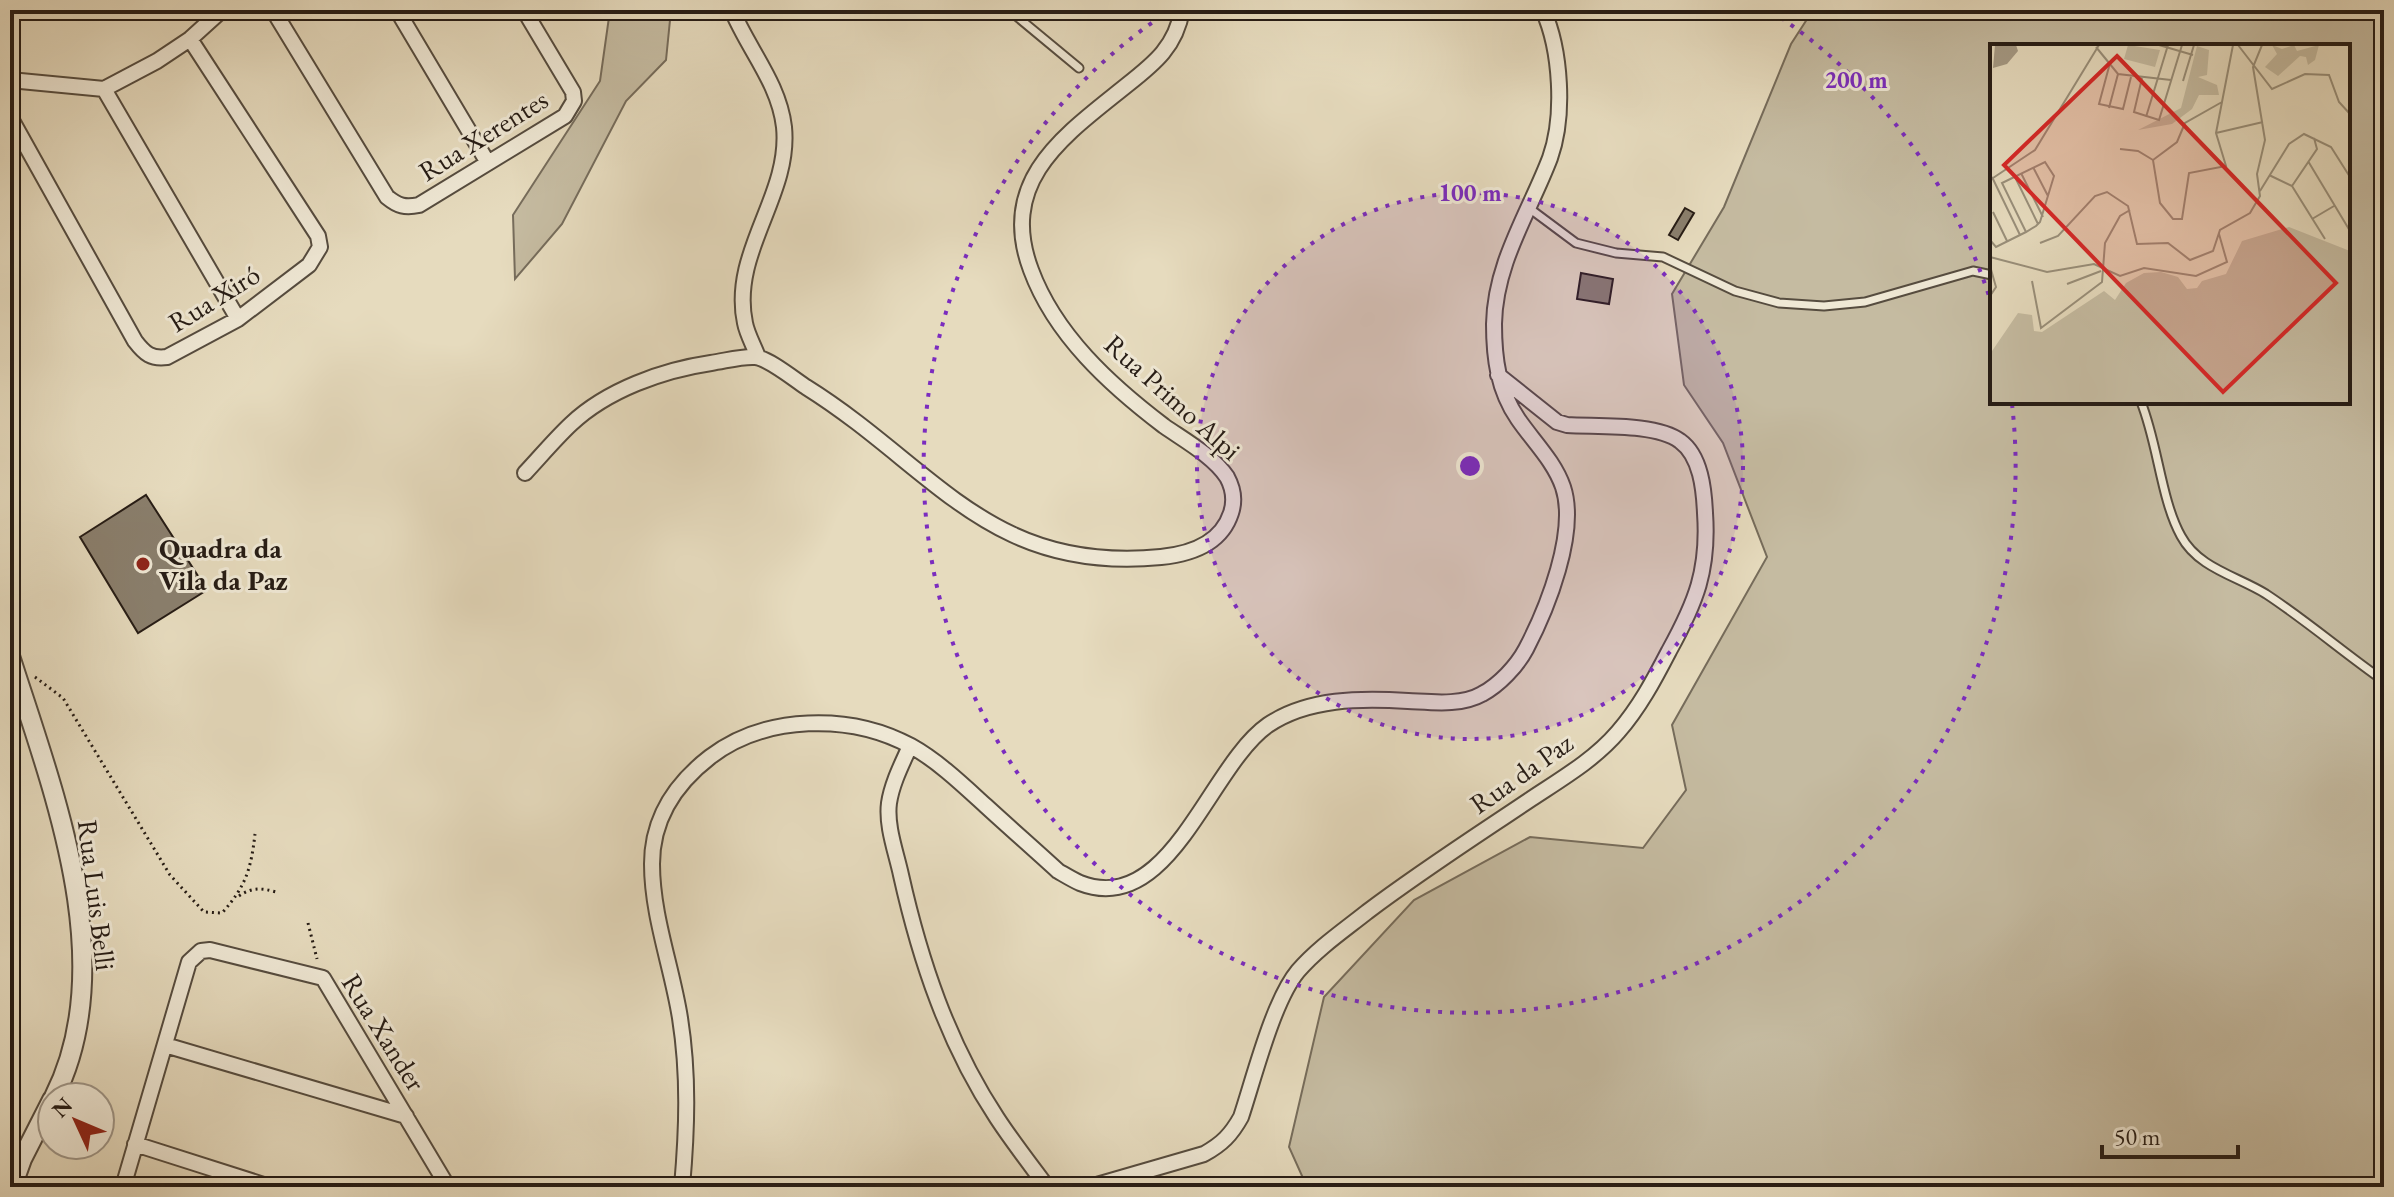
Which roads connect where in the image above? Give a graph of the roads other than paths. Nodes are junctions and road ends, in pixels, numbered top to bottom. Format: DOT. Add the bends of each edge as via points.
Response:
graph roads {
  1 [pos="222,10"];
  2 [pos="273,10"];
  3 [pos="397,10"];
  4 [pos="524,10"];
  5 [pos="732,10"];
  6 [pos="1009,10"];
  7 [pos="1182,10"];
  8 [pos="1543,10"];
  9 [pos="190,39"];
  10 [pos="1079,68"];
  11 [pos="10,80"];
  12 [pos="104,89"];
  13 [pos="10,117"];
  14 [pos="488,163"];
  15 [pos="1527,206"];
  16 [pos="1990,275"];
  17 [pos="238,319"];
  18 [pos="758,357"];
  19 [pos="1498,375"];
  20 [pos="2142,404"];
  21 [pos="525,473"];
  22 [pos="10,656"];
  23 [pos="2384,681"];
  24 [pos="910,746"];
  25 [pos="165,1045"];
  26 [pos="61,1081"];
  27 [pos="406,1116"];
  28 [pos="36,1132"];
  29 [pos="135,1144"];
  30 [pos="12,1187"];
  31 [pos="123,1187"];
  32 [pos="270,1187"];
  33 [pos="448,1187"];
  34 [pos="682,1187"];
  35 [pos="1047,1187"];
  36 [pos="1090,1187"];
  1 -- 9 [label="street"];
  2 -- 14 [label="street, Rua Xerentes" via="396,205 419,205"];
  3 -- 14 [label="street"];
  4 -- 14 [label="street, Rua Xerentes" via="574,101 565,116"];
  5 -- 18 [label="street" via="775,92 784,127 780,173 748,260 745,322"];
  6 -- 10 [label="lane"];
  7 -- 18 [label="street, Rua Primo Alpi" via="1177,34 1157,61 1073,128 1043,160 1026,188 1020,225 1031,270 1051,309 1090,362 1226,477 1233,492 1232,509 1224,529 1208,544 1183,555 1126,561 1071,556 1032,545 976,516 828,401"];
  8 -- 15 [label="street" via="1555,50 1558,106 1551,154"];
  9 -- 12 [label="street"];
  9 -- 17 [label="street, Rua Xiró" via="318,236 320,247 309,265"];
  11 -- 12 [label="street"];
  12 -- 17 [label="street"];
  13 -- 17 [label="street, Rua Xiró" via="144,353 167,357"];
  15 -- 16 [label="lane" via="1576,243 1663,257 1735,291 1779,303 1865,302 1973,271"];
  15 -- 19 [label="street" via="1495,295"];
  18 -- 21 [label="street" via="680,367 625,388 573,422"];
  19 -- 24 [label="street" via="1506,401 1563,485 1567,530 1553,586 1525,652 1480,695 1447,703 1323,702 1293,711 1246,745 1158,867 1133,884 1109,889 1081,884 1058,871 966,788"];
  19 -- 36 [label="street, Rua da Paz" via="1557,422 1640,429 1681,442 1703,485 1708,546 1687,617 1643,699 1617,734 1585,763 1413,877 1322,946 1296,973 1281,1001 1241,1117 1220,1145"];
  20 -- 23 [label="lane" via="2173,522 2183,541 2201,560 2264,593"];
  22 -- 26 [label="street, Rua Luis Belli" via="63,825 81,943 81,1004"];
  24 -- 34 [label="street" via="841,725 761,729 690,772 669,798 656,830 652,863 687,1077"];
  24 -- 35 [label="street" via="888,805 913,932 958,1050 996,1117"];
  25 -- 27 [label="street"];
  25 -- 27 [label="street, Rua Xander" via="189,962 201,951 323,978"];
  25 -- 29 [label="street, Rua Xander"];
  27 -- 33 [label="street, Rua Xander"];
  28 -- 30 [label="street, Rua Luis Belli"];
  29 -- 31 [label="street, Rua Xander"];
  29 -- 32 [label="street"];
}
